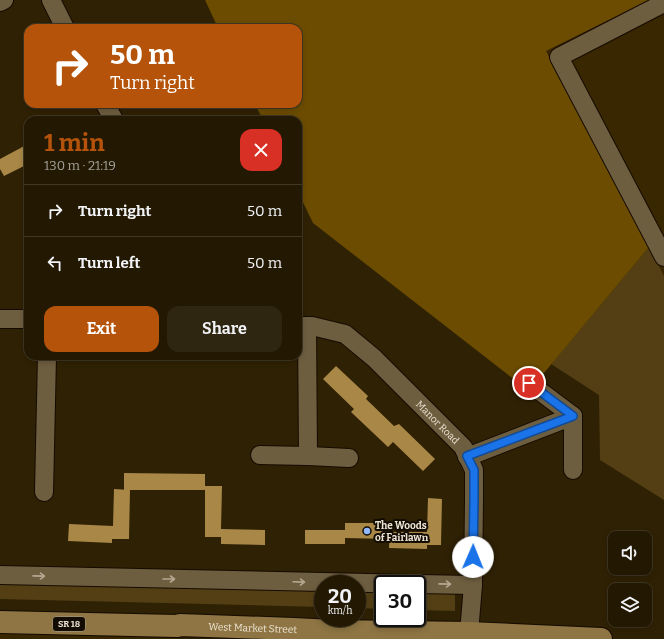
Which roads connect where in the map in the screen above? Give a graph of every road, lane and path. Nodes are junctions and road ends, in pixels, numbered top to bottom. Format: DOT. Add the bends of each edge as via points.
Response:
graph roads {
  1 [pos="4,0"];
  2 [pos="51,0"];
  3 [pos="0,2"];
  4 [pos="664,3"];
  5 [pos="63,24"];
  6 [pos="664,257"];
  7 [pos="0,319"];
  8 [pos="24,319"];
  9 [pos="303,326"];
  10 [pos="47,360"];
  11 [pos="529,383"];
  12 [pos="573,416"];
  13 [pos="260,456"];
  14 [pos="308,456"];
  15 [pos="467,456"];
  16 [pos="349,458"];
  17 [pos="573,470"];
  18 [pos="44,492"];
  19 [pos="0,575"];
  20 [pos="374,583"];
  21 [pos="426,584"];
  22 [pos="473,585"];
  23 [pos="0,622"];
  24 [pos="180,632"];
  25 [pos="232,633"];
  26 [pos="262,634"];
  27 [pos="357,635"];
  28 [pos="474,635"];
  29 [pos="601,639"];
  1 -- 3 [label="street"];
  2 -- 5 [label="street"];
  4 -- 6 [label="street" via="559,57"];
  7 -- 8 [label="street"];
  9 -- 14 [label="street"];
  9 -- 15 [label="street, Manor Road" via="344,334 362,348 463,447"];
  10 -- 18 [label="street"];
  11 -- 12 [label="street"];
  12 -- 15 [label="street"];
  12 -- 17 [label="street"];
  13 -- 14 [label="street"];
  14 -- 16 [label="street"];
  15 -- 22 [label="street, Manor Road" via="474,470"];
  19 -- 20 [label="street, one-way"];
  21 -- 22 [label="street, one-way"];
  22 -- 28 [label="street, Manor Road"];
  23 -- 24 [label="main road, West Market Street / SR 18" via="177,626"];
  24 -- 25 [label="main road, West Market Street / SR 18"];
  25 -- 26 [label="main road, West Market Street / SR 18"];
  26 -- 27 [label="main road, West Market Street / SR 18"];
  27 -- 28 [label="main road, West Market Street / SR 18"];
  28 -- 29 [label="main road, West Market Street / SR 18"];
}
